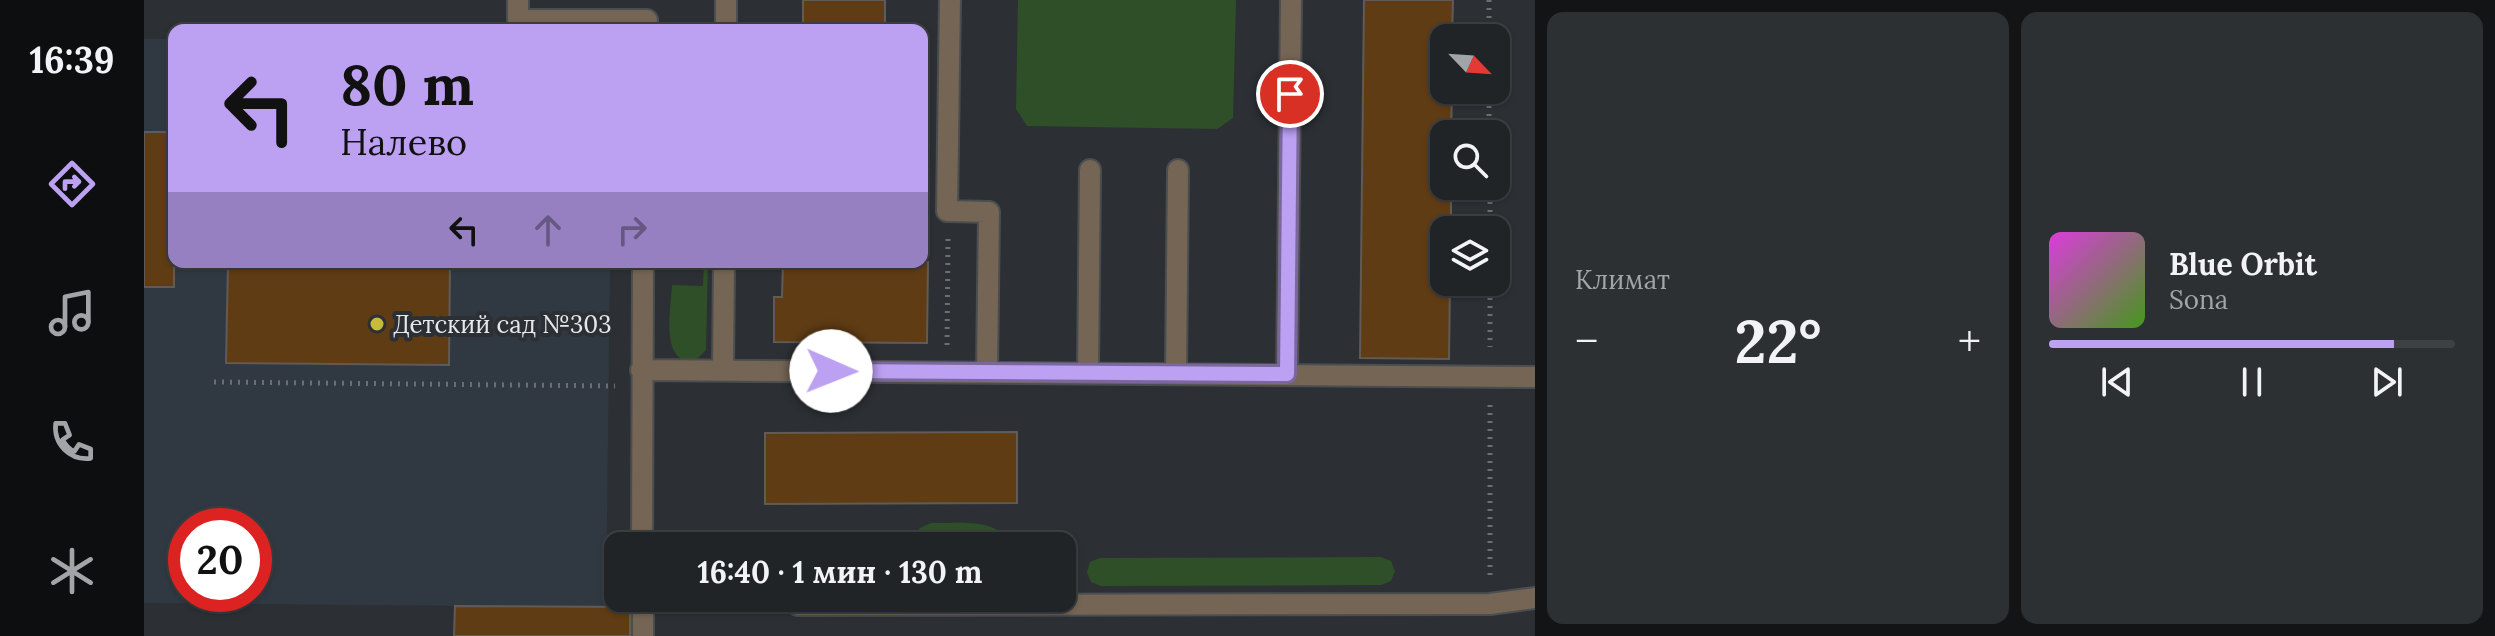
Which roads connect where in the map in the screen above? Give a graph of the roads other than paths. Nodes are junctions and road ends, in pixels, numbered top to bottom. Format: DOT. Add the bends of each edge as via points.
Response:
graph roads {
  1 [pos="518,0"];
  2 [pos="726,0"];
  3 [pos="950,0"];
  4 [pos="1291,0"];
  5 [pos="647,17"];
  6 [pos="726,24"];
  7 [pos="1090,170"];
  8 [pos="1178,170"];
  9 [pos="643,268"];
  10 [pos="724,268"];
  11 [pos="641,370"];
  12 [pos="723,370"];
  13 [pos="987,372"];
  14 [pos="1088,373"];
  15 [pos="1176,374"];
  16 [pos="1287,374"];
  17 [pos="1535,377"];
  18 [pos="642,532"];
  19 [pos="1535,598"];
  20 [pos="1076,605"];
  21 [pos="643,612"];
  22 [pos="643,636"];
  1 -- 5 [label="street" via="518,20"];
  2 -- 6 [label="street"];
  3 -- 13 [label="street" via="947,211 989,212"];
  4 -- 16 [label="street"];
  7 -- 14 [label="street"];
  8 -- 15 [label="street"];
  9 -- 11 [label="street"];
  10 -- 12 [label="street"];
  11 -- 12 [label="street"];
  11 -- 18 [label="street"];
  12 -- 13 [label="street"];
  13 -- 14 [label="street"];
  14 -- 15 [label="street"];
  15 -- 16 [label="street"];
  16 -- 17 [label="street"];
  19 -- 20 [label="street" via="1490,604"];
  21 -- 22 [label="street"];
}
